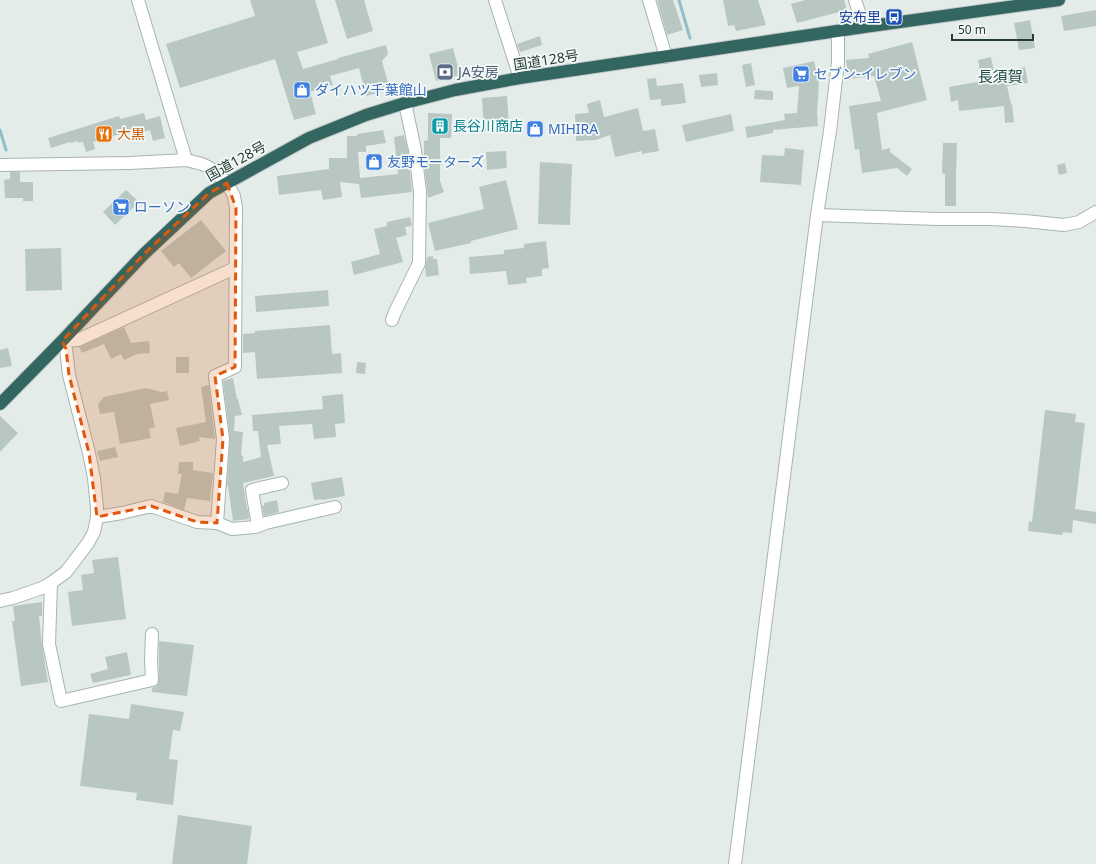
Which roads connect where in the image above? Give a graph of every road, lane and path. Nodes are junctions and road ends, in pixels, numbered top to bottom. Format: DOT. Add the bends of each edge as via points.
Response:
graph roads {
  1 [pos="138,0"];
  2 [pos="495,0"];
  3 [pos="649,0"];
  4 [pos="855,0"];
  5 [pos="1059,0"];
  6 [pos="864,27"];
  7 [pos="838,31"];
  8 [pos="666,57"];
  9 [pos="520,78"];
  10 [pos="405,103"];
  11 [pos="186,160"];
  12 [pos="0,165"];
  13 [pos="227,183"];
  14 [pos="1096,212"];
  15 [pos="817,215"];
  16 [pos="235,268"];
  17 [pos="392,320"];
  18 [pos="62,341"];
  19 [pos="0,404"];
  20 [pos="282,483"];
  21 [pos="335,507"];
  22 [pos="97,517"];
  23 [pos="218,523"];
  24 [pos="258,526"];
  25 [pos="51,583"];
  26 [pos="0,601"];
  27 [pos="152,634"];
  28 [pos="735,864"];
  1 -- 11 [label="street"];
  2 -- 9 [label="street"];
  3 -- 8 [label="street"];
  4 -- 6 [label="street"];
  5 -- 6 [label="highway, 国道128号"];
  6 -- 7 [label="highway, 国道128号"];
  7 -- 8 [label="highway, 国道128号"];
  7 -- 15 [label="street" via="838,62"];
  8 -- 9 [label="highway, 国道128号"];
  9 -- 10 [label="highway, 国道128号" via="455,90"];
  10 -- 13 [label="highway, 国道128号" via="366,115 309,138"];
  10 -- 17 [label="street" via="420,192 419,263"];
  11 -- 12 [label="street"];
  11 -- 13 [label="street" via="212,169"];
  13 -- 16 [label="street" via="234,196 236,208"];
  13 -- 18 [label="highway, 国道128号" via="209,194 144,254"];
  14 -- 15 [label="street" via="1079,222 1064,225 990,219"];
  15 -- 28 [label="street"];
  16 -- 18 [label="street" via="78,340"];
  16 -- 23 [label="street" via="235,367 215,376 223,439"];
  18 -- 19 [label="highway, 国道128号"];
  18 -- 22 [label="street" via="66,349 69,375 89,453 98,508"];
  20 -- 24 [label="street" via="252,490"];
  21 -- 24 [label="street"];
  22 -- 23 [label="street" via="151,506 197,522"];
  22 -- 25 [label="street" via="94,532 88,543 66,572"];
  23 -- 24 [label="street" via="232,529"];
  25 -- 26 [label="street"];
  25 -- 27 [label="street" via="49,644 61,701 152,680"];
}
